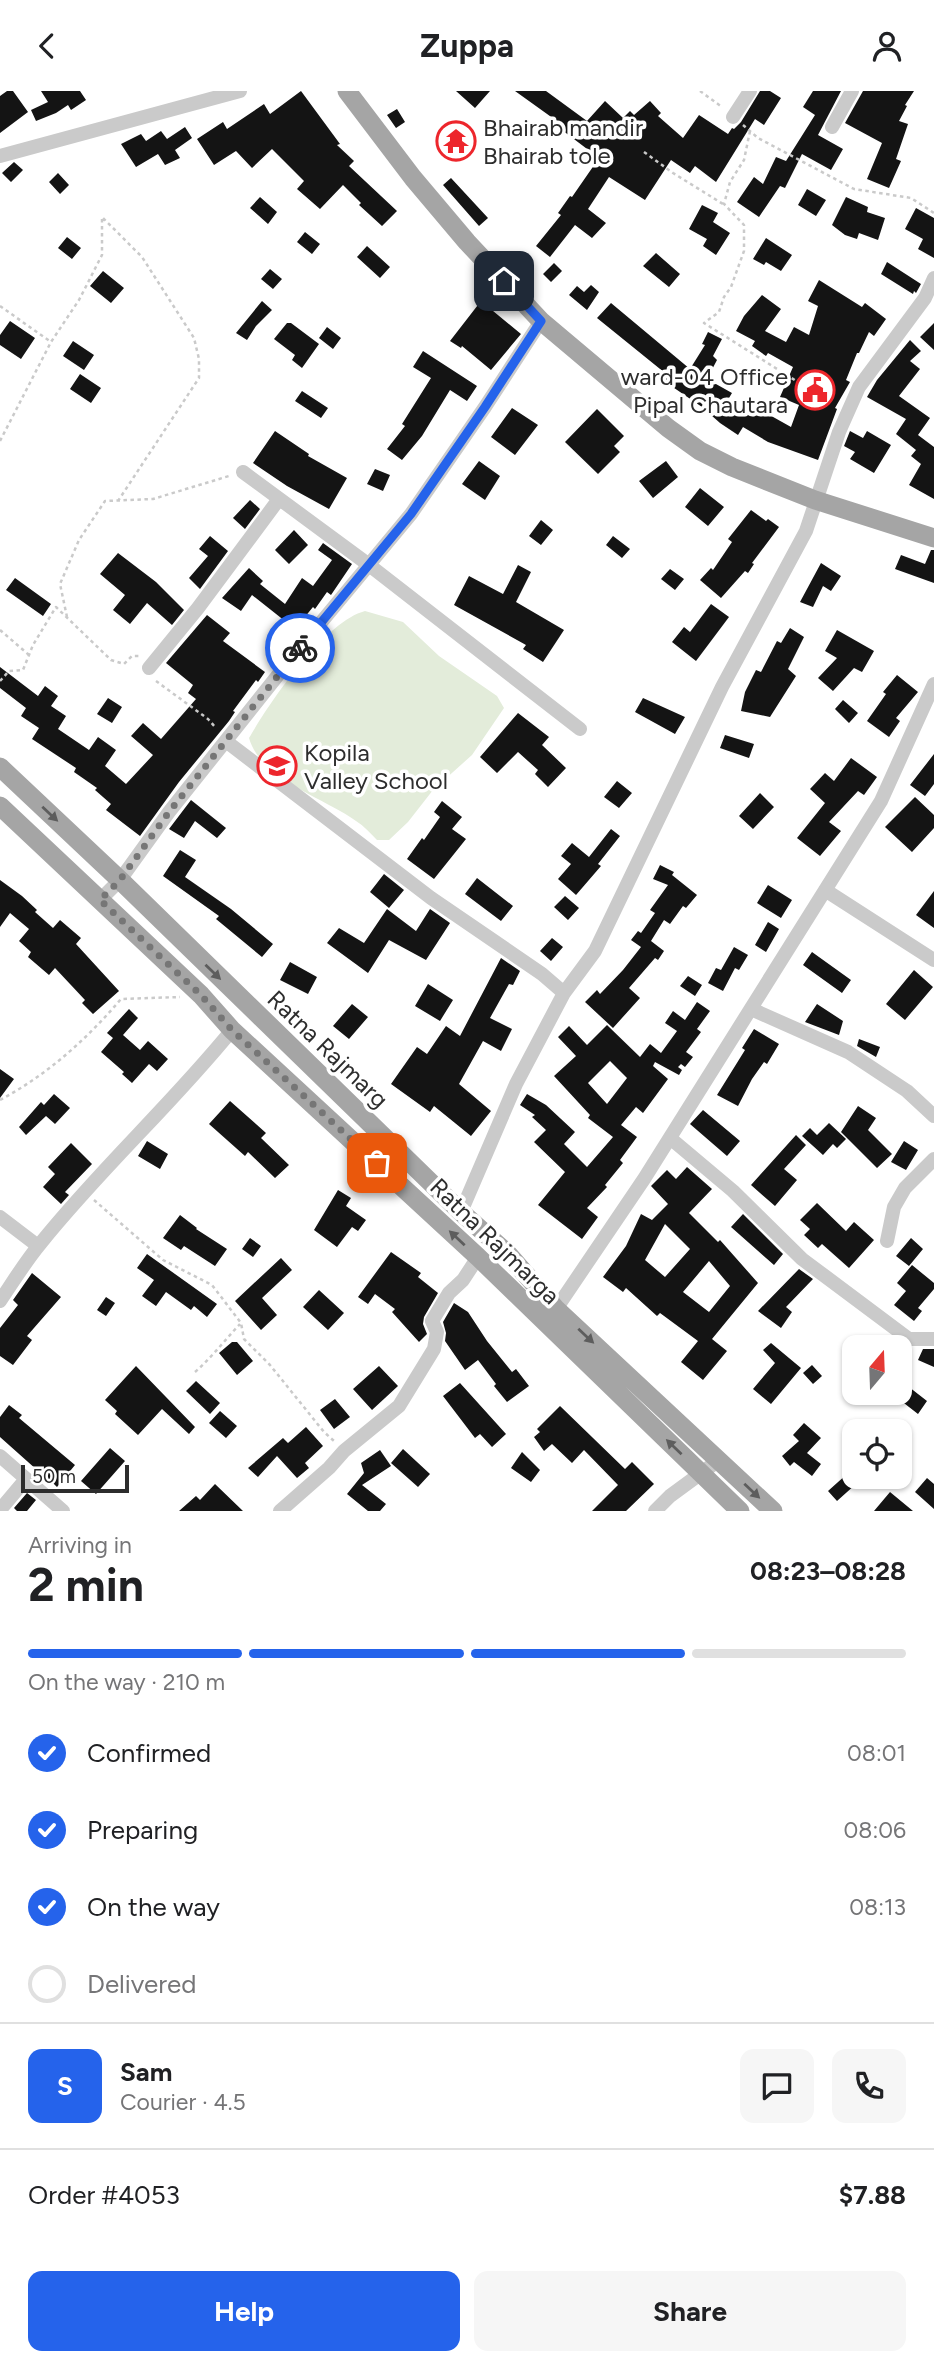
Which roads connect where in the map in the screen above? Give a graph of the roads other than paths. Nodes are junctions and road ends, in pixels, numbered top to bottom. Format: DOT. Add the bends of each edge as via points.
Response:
graph roads {
  1 [pos="240,91"];
  2 [pos="347,91"];
  3 [pos="750,91"];
  4 [pos="852,91"];
  5 [pos="733,117"];
  6 [pos="832,127"];
  7 [pos="0,156"];
  8 [pos="934,278"];
  9 [pos="541,321"];
  10 [pos="243,472"];
  11 [pos="279,499"];
  12 [pos="816,501"];
  13 [pos="934,538"];
  14 [pos="369,565"];
  15 [pos="149,667"];
  16 [pos="934,684"];
  17 [pos="579,729"];
  18 [pos="227,742"];
  19 [pos="0,767"];
  20 [pos="0,806"];
  21 [pos="120,880"];
  22 [pos="825,890"];
  23 [pos="100,900"];
  24 [pos="934,960"];
  25 [pos="564,993"];
  26 [pos="751,1009"];
  27 [pos="232,1030"];
  28 [pos="934,1116"];
  29 [pos="670,1138"];
  30 [pos="934,1159"];
  31 [pos="461,1212"];
  32 [pos="0,1217"];
  33 [pos="887,1241"];
  34 [pos="38,1246"];
  35 [pos="508,1255"];
  36 [pos="478,1257"];
  37 [pos="493,1272"];
  38 [pos="0,1301"];
  39 [pos="556,1309"];
  40 [pos="934,1339"];
  41 [pos="0,1456"];
  42 [pos="719,1460"];
  43 [pos="702,1474"];
  44 [pos="26,1479"];
  45 [pos="0,1510"];
  46 [pos="63,1511"];
  47 [pos="280,1511"];
  48 [pos="655,1511"];
  49 [pos="740,1511"];
  50 [pos="773,1511"];
  1 -- 7 [label="street"];
  2 -- 9 [label="main road" via="467,242"];
  3 -- 5 [label="street"];
  4 -- 6 [label="street"];
  8 -- 12 [label="street" via="925,298 859,387 838,432"];
  9 -- 12 [label="main road" via="700,451"];
  9 -- 14 [label="street" via="411,514"];
  10 -- 11 [label="street"];
  11 -- 14 [label="street"];
  11 -- 15 [label="street"];
  12 -- 13 [label="main road"];
  12 -- 25 [label="street" via="806,531 722,687 594,951"];
  14 -- 17 [label="street"];
  14 -- 18 [label="street"];
  16 -- 22 [label="street" via="881,801"];
  18 -- 21 [label="street"];
  18 -- 25 [label="street"];
  19 -- 21 [label="main road, Ratna Rajmarg, one-way"];
  20 -- 23 [label="main road, Ratna Rajmarga"];
  21 -- 23 [label="street"];
  21 -- 31 [label="main road, Ratna Rajmarg, one-way"];
  22 -- 24 [label="street"];
  22 -- 26 [label="street"];
  23 -- 27 [label="main road, Ratna Rajmarga"];
  25 -- 31 [label="street" via="516,1083"];
  26 -- 28 [label="street" via="848,1052 907,1091"];
  26 -- 29 [label="street"];
  27 -- 34 [label="street"];
  36 -- 27 [label="main road, Ratna Rajmarga, one-way"];
  29 -- 39 [label="street"];
  29 -- 40 [label="street" via="733,1191 802,1259 909,1339"];
  30 -- 33 [label="street" via="905,1188 894,1207"];
  31 -- 35 [label="main road, Ratna Rajmarg"];
  32 -- 34 [label="street"];
  34 -- 38 [label="street"];
  35 -- 37 [label="main road"];
  35 -- 39 [label="main road, Ratna Rajmarg"];
  36 -- 37 [label="main road, Ratna Rajmarga"];
  36 -- 47 [label="street" via="432,1321 438,1332 434,1349 399,1406"];
  43 -- 37 [label="main road, Ratna Rajmarga, one-way"];
  39 -- 42 [label="main road, Ratna Rajmarg, one-way"];
  41 -- 44 [label="street"];
  42 -- 43 [label="street"];
  42 -- 50 [label="main road, Ratna Rajmarg, one-way"];
  43 -- 48 [label="street"];
  43 -- 49 [label="main road, Ratna Rajmarga"];
  44 -- 45 [label="street"];
  44 -- 46 [label="street"];
}
